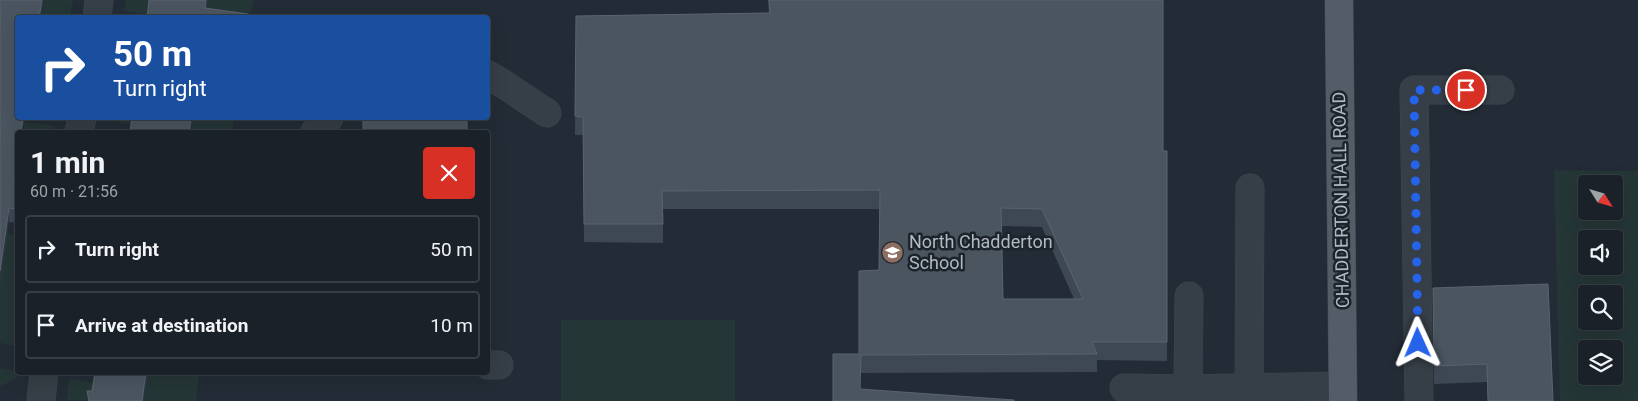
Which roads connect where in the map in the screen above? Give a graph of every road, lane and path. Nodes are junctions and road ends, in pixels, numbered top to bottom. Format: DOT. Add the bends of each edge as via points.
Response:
graph roads {
  1 [pos="99,0"];
  2 [pos="1339,0"];
  3 [pos="97,15"];
  4 [pos="490,77"];
  5 [pos="1500,90"];
  6 [pos="547,113"];
  7 [pos="327,120"];
  8 [pos="317,130"];
  9 [pos="1250,188"];
  10 [pos="1189,296"];
  11 [pos="44,375"];
  12 [pos="1124,388"];
  13 [pos="1188,389"];
  14 [pos="1343,393"];
  15 [pos="1250,394"];
  16 [pos="41,401"];
  17 [pos="1419,401"];
  1 -- 3 [label="street"];
  2 -- 14 [label="main road, CHADDERTON HALL ROAD"];
  4 -- 6 [label="street"];
  5 -- 17 [label="street" via="1414,90"];
  7 -- 8 [label="street"];
  9 -- 15 [label="street"];
  10 -- 13 [label="street"];
  11 -- 16 [label="street"];
  12 -- 13 [label="street"];
  13 -- 15 [label="street"];
  14 -- 15 [label="street"];
}
